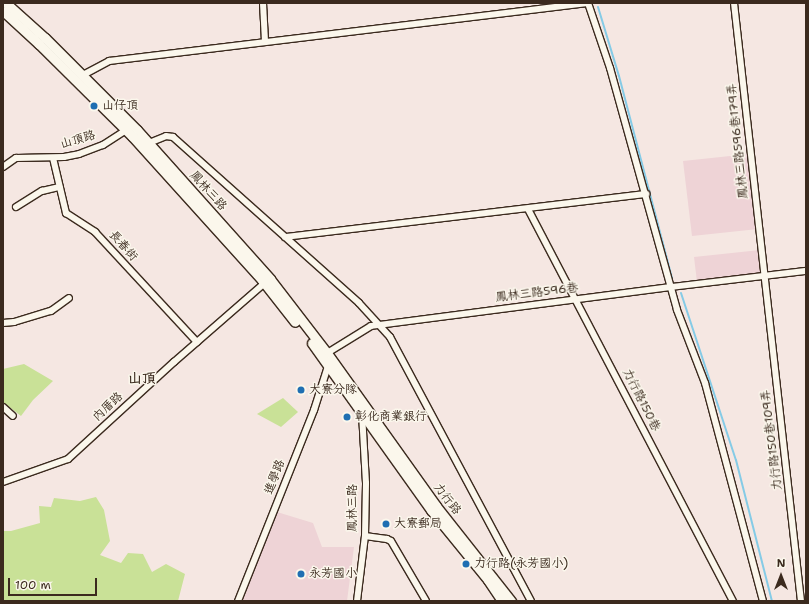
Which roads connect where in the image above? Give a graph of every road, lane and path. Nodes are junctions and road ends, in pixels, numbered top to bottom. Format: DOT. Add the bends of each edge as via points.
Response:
graph roads {
  1 [pos="6,3"];
  2 [pos="263,3"];
  3 [pos="586,3"];
  4 [pos="734,3"];
  5 [pos="3,11"];
  6 [pos="265,42"];
  7 [pos="83,76"];
  8 [pos="130,128"];
  9 [pos="149,143"];
  10 [pos="53,158"];
  11 [pos="3,167"];
  12 [pos="60,187"];
  13 [pos="646,194"];
  14 [pos="16,207"];
  15 [pos="528,209"];
  16 [pos="285,237"];
  17 [pos="806,272"];
  18 [pos="764,276"];
  19 [pos="268,281"];
  20 [pos="671,287"];
  21 [pos="69,298"];
  22 [pos="577,299"];
  23 [pos="3,323"];
  24 [pos="379,325"];
  25 [pos="197,342"];
  26 [pos="324,355"];
  27 [pos="331,364"];
  28 [pos="3,407"];
  29 [pos="364,412"];
  30 [pos="13,416"];
  31 [pos="3,482"];
  32 [pos="365,536"];
  33 [pos="238,601"];
  34 [pos="357,601"];
  35 [pos="426,601"];
  36 [pos="502,601"];
  37 [pos="511,601"];
  38 [pos="531,601"];
  39 [pos="733,601"];
  40 [pos="763,601"];
  41 [pos="801,601"];
  1 -- 7 [label="main road, 鳳林三路"];
  2 -- 6 [label="street"];
  3 -- 6 [label="street"];
  3 -- 13 [label="street" via="610,68"];
  4 -- 18 [label="street, 鳳林三路596巷179弄"];
  5 -- 8 [label="main road, 鳳林三路"];
  6 -- 7 [label="street" via="109,61"];
  7 -- 8 [label="main road, 鳳林三路"];
  8 -- 9 [label="main road, 鳳林三路"];
  8 -- 10 [label="street, 山頂路" via="103,145 64,158"];
  8 -- 19 [label="main road, 鳳林三路"];
  9 -- 16 [label="street" via="166,136 174,137"];
  9 -- 19 [label="main road, 鳳林三路"];
  10 -- 11 [label="street, 山頂路" via="16,158"];
  10 -- 12 [label="street, 長春街"];
  12 -- 14 [label="street" via="42,191"];
  12 -- 25 [label="street, 長春街" via="66,213 95,232"];
  13 -- 15 [label="street"];
  13 -- 20 [label="street"];
  15 -- 16 [label="street"];
  15 -- 22 [label="street, 力行路150巷"];
  16 -- 24 [label="street" via="359,303"];
  17 -- 18 [label="street, 鳳林三路596巷"];
  18 -- 20 [label="street, 鳳林三路596巷"];
  18 -- 41 [label="street, 力行路150巷109弄"];
  19 -- 25 [label="street, 內厝路"];
  19 -- 26 [label="main road, 鳳林三路"];
  20 -- 22 [label="street, 鳳林三路596巷"];
  20 -- 40 [label="street" via="705,383"];
  21 -- 23 [label="street" via="52,311"];
  22 -- 24 [label="street, 鳳林三路596巷"];
  22 -- 39 [label="street, 力行路150巷"];
  24 -- 26 [label="street, 鳳林三路596巷" via="371,326"];
  24 -- 38 [label="street" via="390,337"];
  25 -- 31 [label="street, 內厝路" via="68,459"];
  26 -- 27 [label="main road, 鳳林三路"];
  27 -- 29 [label="main road, 鳳林三路"];
  27 -- 33 [label="street, 進學路"];
  28 -- 30 [label="street"];
  29 -- 32 [label="street, 鳳林三路"];
  29 -- 36 [label="main road, 力行路" via="431,510"];
  29 -- 37 [label="main road, 力行路"];
  32 -- 34 [label="street, 鳳林三路"];
  32 -- 35 [label="street" via="390,541"];
}
